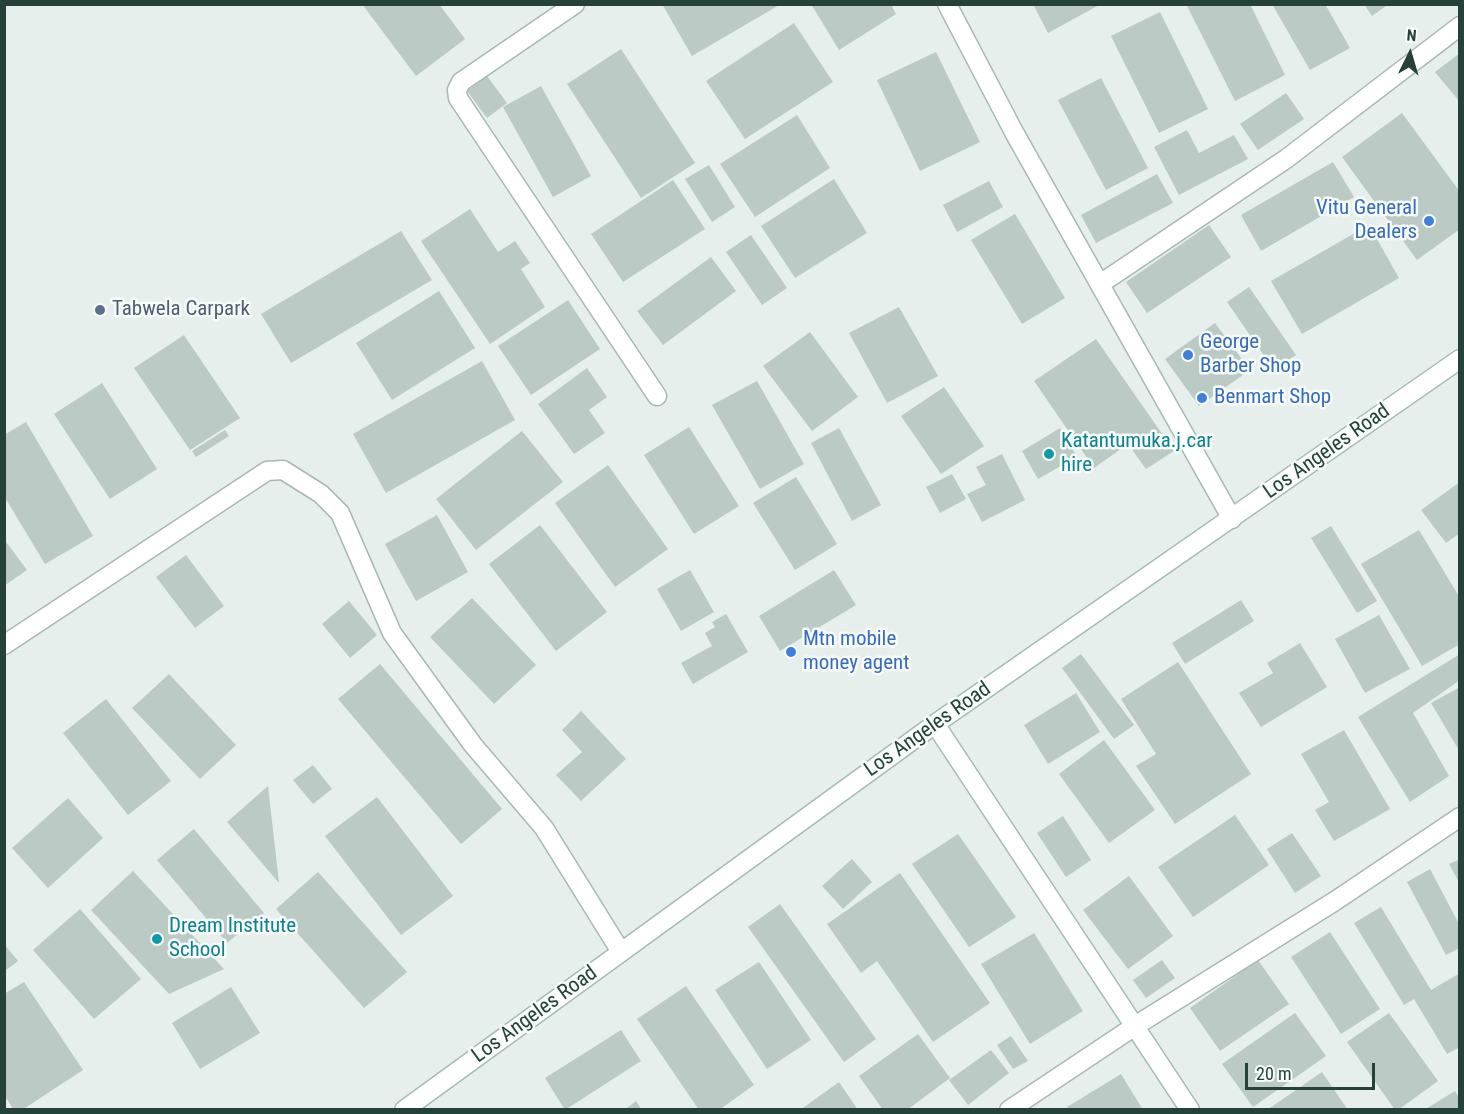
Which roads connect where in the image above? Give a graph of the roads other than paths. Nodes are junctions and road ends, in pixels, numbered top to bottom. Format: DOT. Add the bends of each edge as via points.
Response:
graph roads {
  1 [pos="575,4"];
  2 [pos="946,4"];
  3 [pos="1460,26"];
  4 [pos="1100,284"];
  5 [pos="1460,359"];
  6 [pos="657,396"];
  7 [pos="1232,519"];
  8 [pos="4,645"];
  9 [pos="935,724"];
  10 [pos="1460,817"];
  11 [pos="621,952"];
  12 [pos="1135,1026"];
  13 [pos="404,1110"];
  14 [pos="1009,1110"];
  15 [pos="1190,1110"];
  1 -- 6 [label="street" via="461,82 456,90"];
  2 -- 4 [label="street"];
  3 -- 4 [label="street" via="1286,159"];
  4 -- 7 [label="street"];
  5 -- 7 [label="street, Los Angeles Road"];
  7 -- 9 [label="street, Los Angeles Road"];
  8 -- 11 [label="street" via="267,471 283,470 321,494 340,513 392,633 473,745 544,828"];
  9 -- 11 [label="street, Los Angeles Road"];
  9 -- 12 [label="street"];
  10 -- 12 [label="street" via="1335,901"];
  11 -- 13 [label="street, Los Angeles Road"];
  12 -- 14 [label="street"];
  12 -- 15 [label="street"];
}
